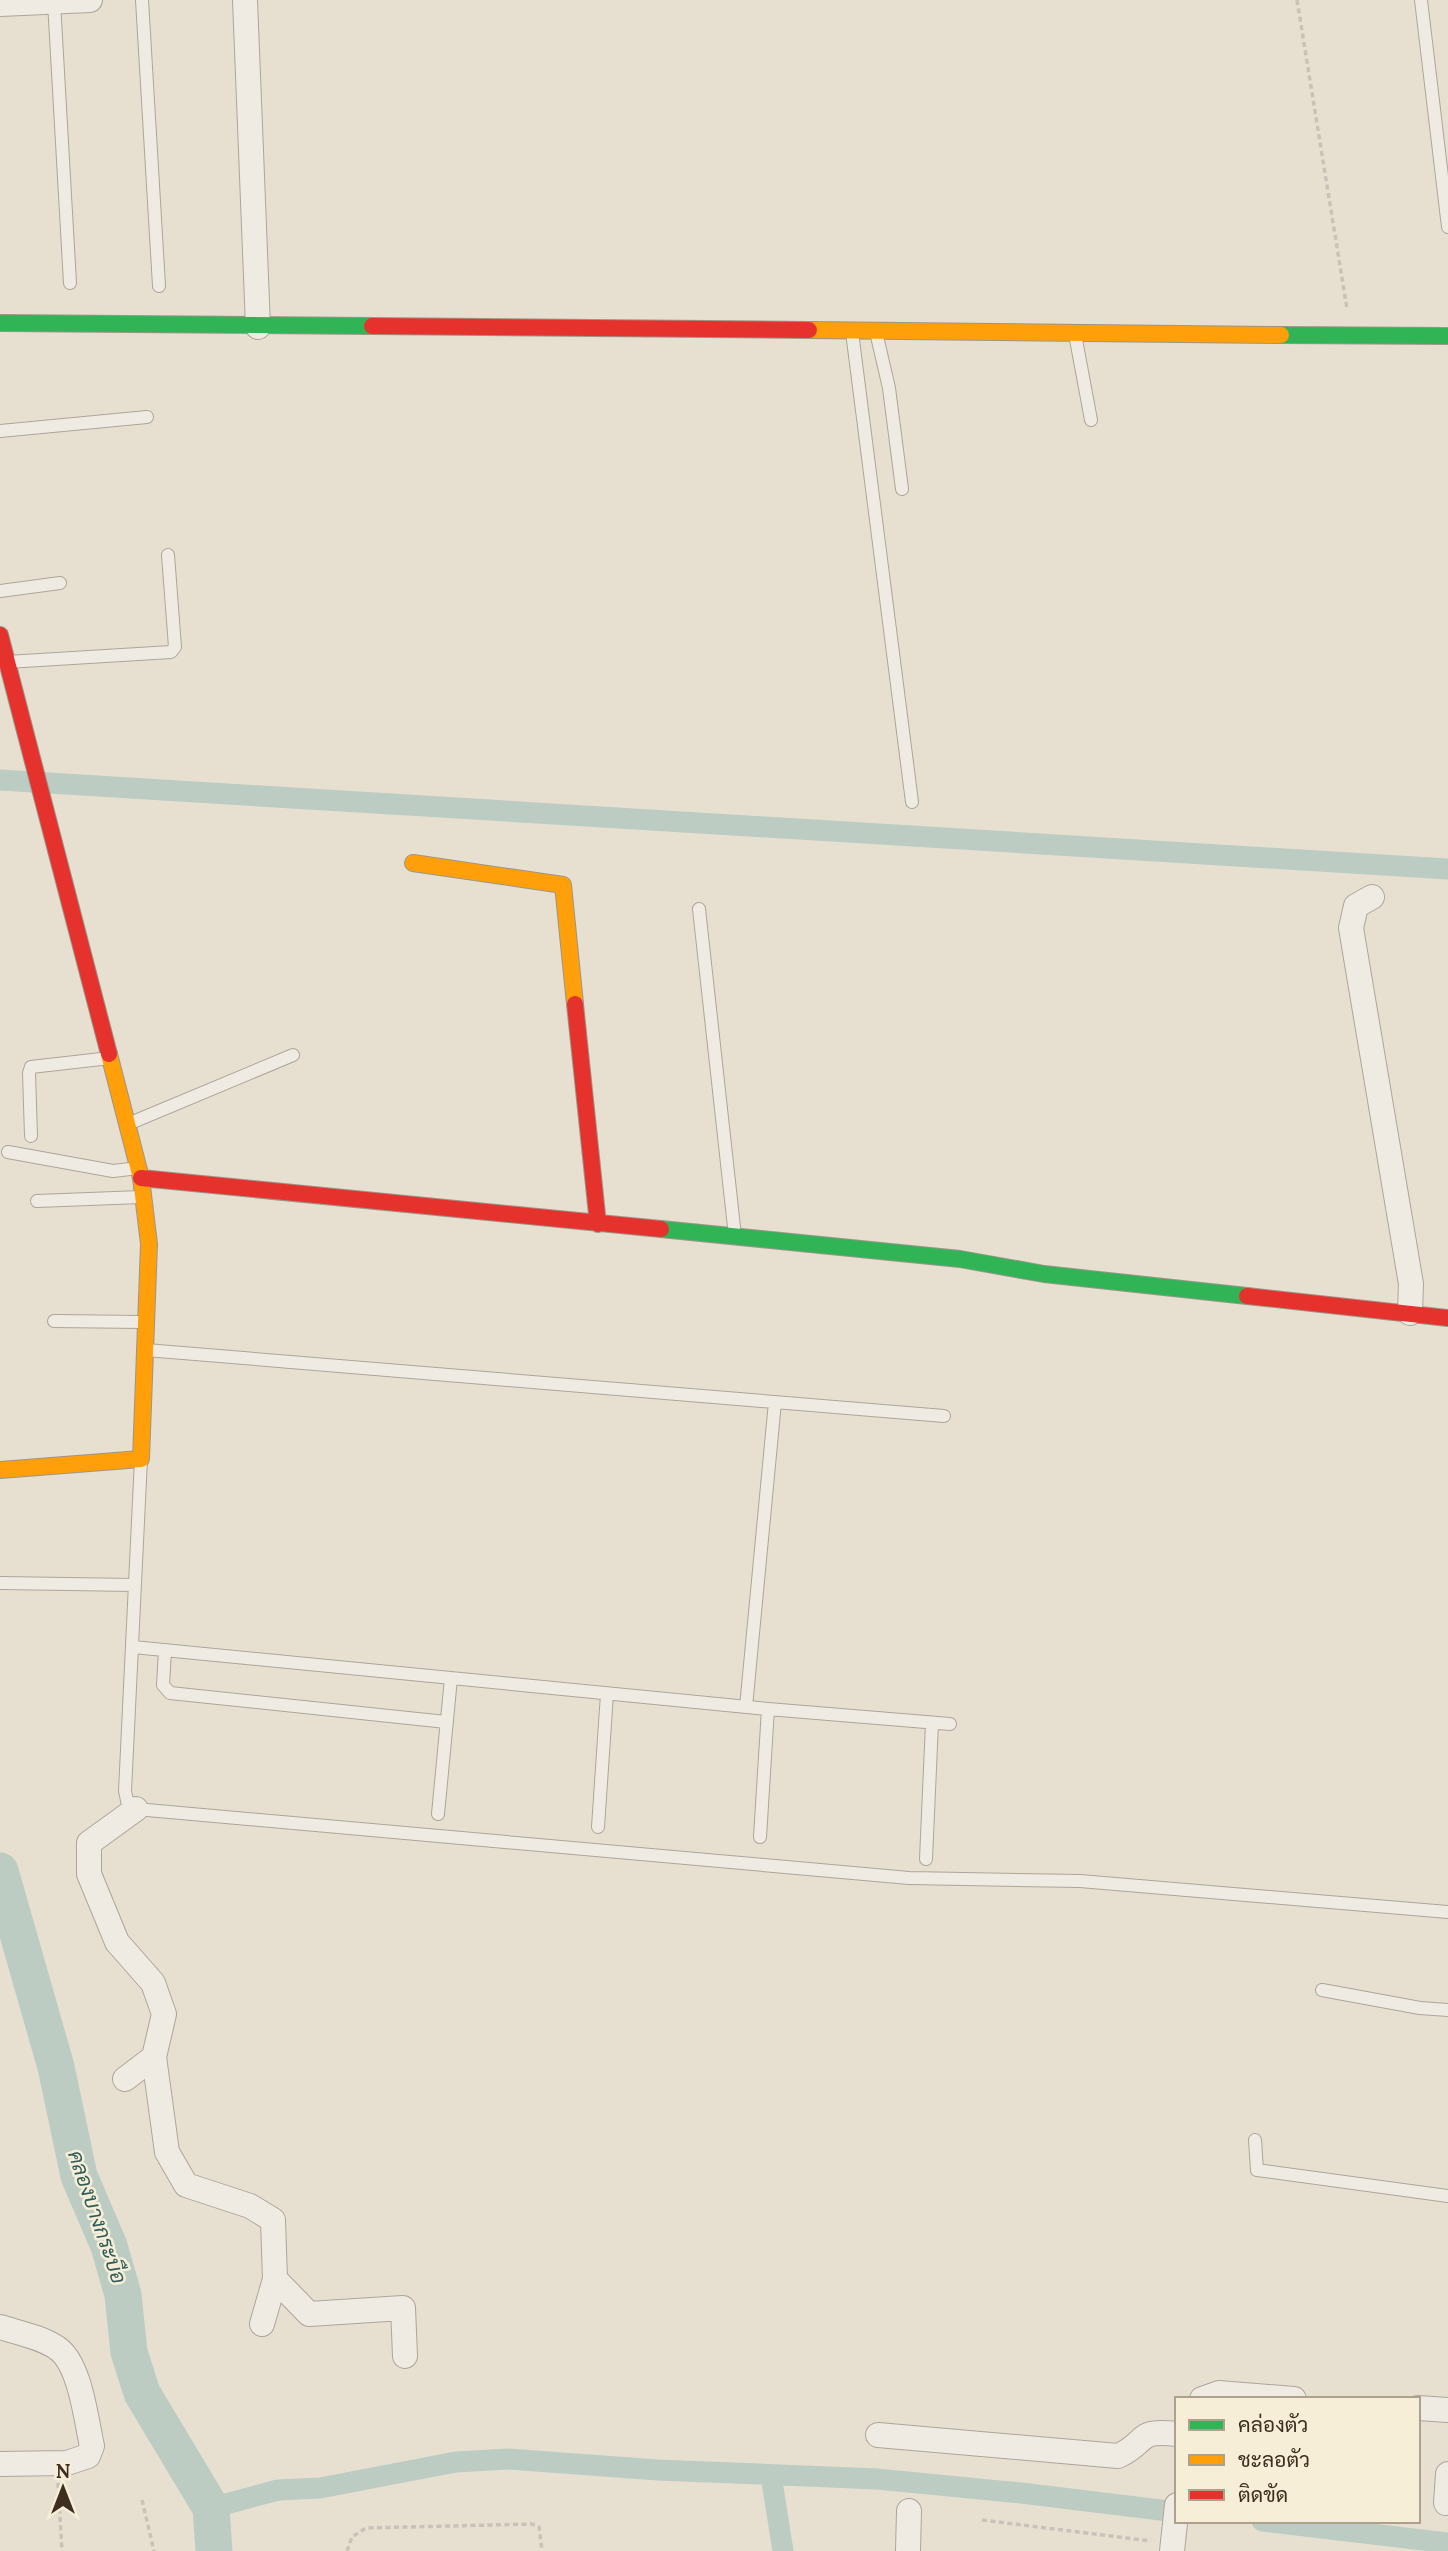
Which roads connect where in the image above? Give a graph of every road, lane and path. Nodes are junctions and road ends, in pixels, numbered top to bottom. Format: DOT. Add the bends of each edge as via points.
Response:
graph roads {
  1 [pos="90,0"];
  2 [pos="142,0"];
  3 [pos="245,0"];
  4 [pos="1297,0"];
  5 [pos="1421,0"];
  6 [pos="54,2"];
  7 [pos="0,4"];
  8 [pos="1448,227"];
  9 [pos="70,283"];
  10 [pos="159,286"];
  11 [pos="0,323"];
  12 [pos="258,327"];
  13 [pos="852,332"];
  14 [pos="876,332"];
  15 [pos="1075,334"];
  16 [pos="1352,335"];
  17 [pos="1448,336"];
  18 [pos="147,417"];
  19 [pos="1091,420"];
  20 [pos="0,431"];
  21 [pos="902,489"];
  22 [pos="168,555"];
  23 [pos="60,583"];
  24 [pos="0,591"];
  25 [pos="0,635"];
  26 [pos="7,662"];
  27 [pos="7,691"];
  28 [pos="912,802"];
  29 [pos="413,863"];
  30 [pos="1372,897"];
  31 [pos="699,909"];
  32 [pos="293,1055"];
  33 [pos="110,1058"];
  34 [pos="128,1125"];
  35 [pos="32,1136"];
  36 [pos="8,1152"];
  37 [pos="140,1173"];
  38 [pos="145,1197"];
  39 [pos="37,1201"];
  40 [pos="598,1224"];
  41 [pos="736,1237"];
  42 [pos="1410,1313"];
  43 [pos="1448,1318"];
  44 [pos="54,1321"];
  45 [pos="147,1322"];
  46 [pos="146,1350"];
  47 [pos="775,1402"];
  48 [pos="944,1416"];
  49 [pos="141,1459"];
  50 [pos="0,1470"];
  51 [pos="0,1583"];
  52 [pos="135,1585"];
  53 [pos="132,1647"];
  54 [pos="165,1650"];
  55 [pos="451,1678"];
  56 [pos="607,1693"];
  57 [pos="746,1707"];
  58 [pos="768,1709"];
  59 [pos="446,1722"];
  60 [pos="932,1723"];
  61 [pos="950,1724"];
  62 [pos="136,1810"];
  63 [pos="438,1814"];
  64 [pos="598,1827"];
  65 [pos="760,1837"];
  66 [pos="926,1859"];
  67 [pos="1448,1912"];
  68 [pos="1322,1990"];
  69 [pos="1448,2010"];
  70 [pos="154,2057"];
  71 [pos="125,2079"];
  72 [pos="1255,2140"];
  73 [pos="1448,2196"];
  74 [pos="275,2279"];
  75 [pos="262,2324"];
  76 [pos="0,2327"];
  77 [pos="405,2357"];
  78 [pos="1208,2397"];
  79 [pos="1269,2397"];
  80 [pos="1420,2408"];
  81 [pos="1448,2410"];
  82 [pos="1175,2434"];
  83 [pos="878,2435"];
  84 [pos="57,2463"];
  85 [pos="0,2464"];
  86 [pos="1448,2474"];
  87 [pos="142,2500"];
  88 [pos="1446,2502"];
  89 [pos="909,2511"];
  90 [pos="1175,2513"];
  91 [pos="982,2520"];
  92 [pos="1166,2548"];
  93 [pos="62,2551"];
  94 [pos="154,2551"];
  95 [pos="347,2551"];
  96 [pos="542,2551"];
  97 [pos="908,2551"];
  1 -- 6 [label="street"];
  2 -- 10 [label="lane"];
  3 -- 12 [label="street"];
  4 -- 16 [label="path"];
  5 -- 8 [label="lane"];
  6 -- 7 [label="street"];
  6 -- 9 [label="lane"];
  11 -- 12 [label="street"];
  12 -- 13 [label="street"];
  13 -- 14 [label="street"];
  13 -- 28 [label="lane"];
  14 -- 15 [label="street"];
  14 -- 21 [label="lane" via="889,388"];
  15 -- 16 [label="street"];
  15 -- 19 [label="lane"];
  16 -- 17 [label="street"];
  18 -- 20 [label="lane"];
  22 -- 26 [label="lane" via="175,647 171,652"];
  23 -- 24 [label="lane"];
  25 -- 26 [label="street"];
  26 -- 27 [label="street"];
  27 -- 33 [label="street" via="30,748"];
  29 -- 40 [label="street" via="563,884"];
  30 -- 42 [label="street" via="1356,906 1351,928 1411,1284"];
  31 -- 41 [label="lane"];
  32 -- 34 [label="lane"];
  33 -- 34 [label="street"];
  33 -- 35 [label="lane" via="32,1067"];
  34 -- 37 [label="street"];
  36 -- 37 [label="lane"];
  37 -- 38 [label="street"];
  37 -- 40 [label="street"];
  38 -- 39 [label="lane"];
  38 -- 45 [label="street"];
  40 -- 41 [label="street"];
  41 -- 42 [label="street"];
  42 -- 43 [label="street"];
  44 -- 45 [label="lane"];
  45 -- 46 [label="street"];
  46 -- 47 [label="lane"];
  46 -- 49 [label="street"];
  47 -- 48 [label="lane"];
  47 -- 57 [label="lane"];
  49 -- 50 [label="street"];
  49 -- 52 [label="lane"];
  51 -- 52 [label="lane"];
  52 -- 53 [label="lane"];
  53 -- 54 [label="lane"];
  53 -- 62 [label="lane" via="125,1799"];
  54 -- 55 [label="lane"];
  54 -- 59 [label="lane" via="163,1685 170,1693"];
  55 -- 56 [label="lane"];
  55 -- 59 [label="lane"];
  56 -- 57 [label="lane"];
  56 -- 64 [label="lane"];
  57 -- 58 [label="lane"];
  58 -- 60 [label="lane"];
  58 -- 65 [label="lane"];
  59 -- 63 [label="lane"];
  60 -- 61 [label="lane"];
  60 -- 66 [label="lane"];
  62 -- 67 [label="lane" via="909,1878 1080,1881"];
  62 -- 70 [label="street" via="89,1843 89,1874 117,1942 153,1983 164,2014"];
  68 -- 69 [label="lane"];
  70 -- 71 [label="street"];
  70 -- 74 [label="street" via="167,2152 186,2185 250,2206 272,2220"];
  72 -- 73 [label="lane" via="1257,2170"];
  74 -- 75 [label="street"];
  74 -- 77 [label="street" via="309,2314 403,2308"];
  76 -- 84 [label="street" via="56,2347 73,2366 92,2446 88,2456"];
  78 -- 79 [label="street" via="1219,2393"];
  80 -- 81 [label="street"];
  82 -- 83 [label="street" via="1146,2434 1118,2456"];
  84 -- 85 [label="street"];
  84 -- 93 [label="path"];
  86 -- 88 [label="street"];
  87 -- 94 [label="path"];
  89 -- 97 [label="street"];
  90 -- 92 [label="street"];
  91 -- 92 [label="path" via="1149,2540"];
  95 -- 96 [label="path" via="352,2537 366,2528 532,2524 539,2527"];
}
